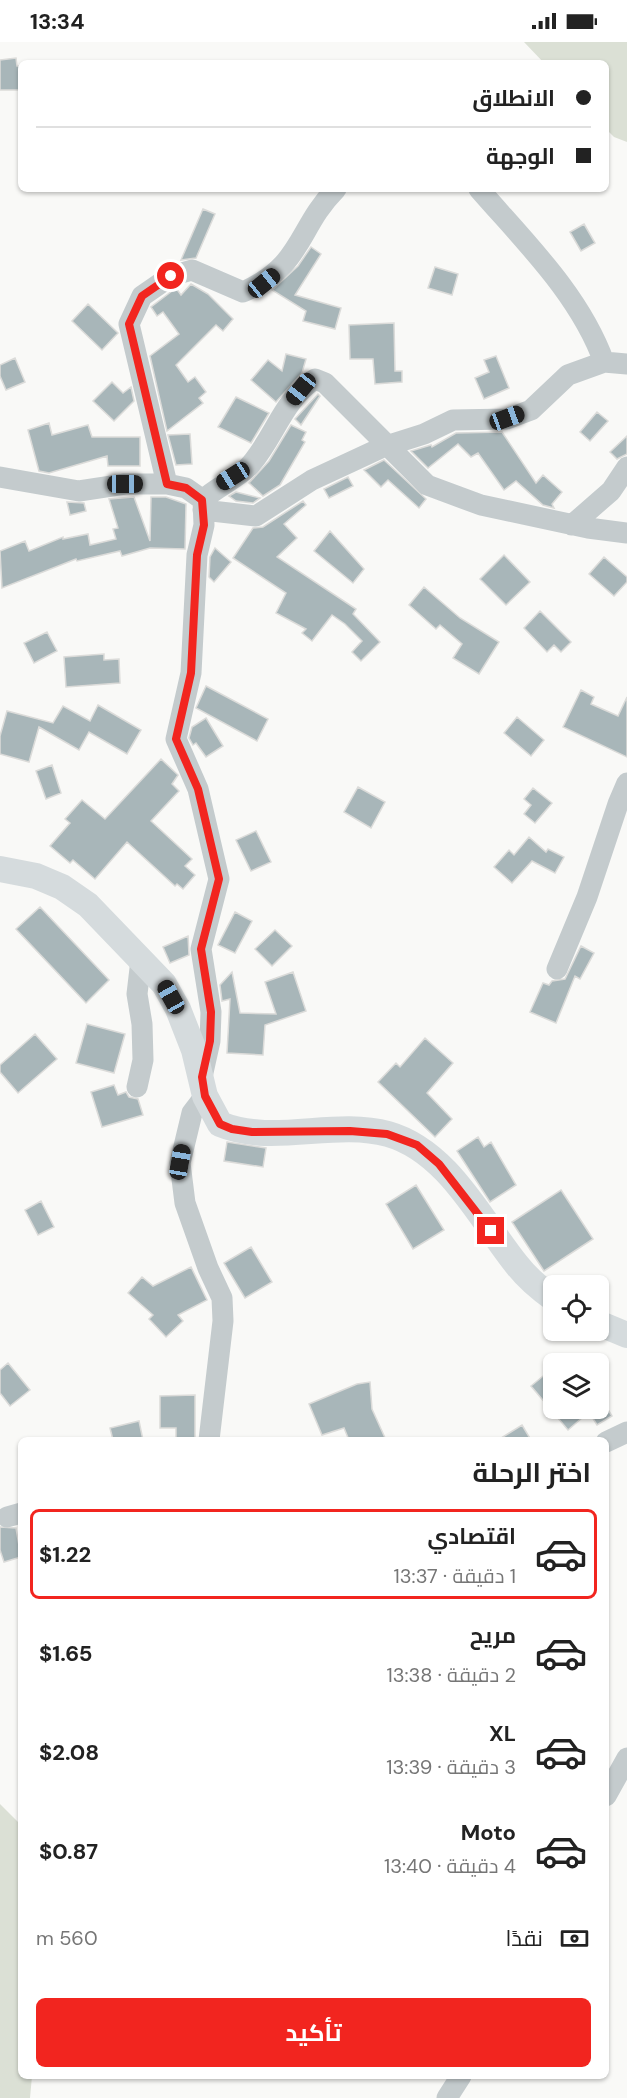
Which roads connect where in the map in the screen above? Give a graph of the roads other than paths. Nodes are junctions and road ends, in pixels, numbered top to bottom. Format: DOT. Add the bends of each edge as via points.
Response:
graph roads {
  1 [pos="334,192"];
  2 [pos="482,192"];
  3 [pos="604,362"];
  4 [pos="627,364"];
  5 [pos="388,446"];
  6 [pos="627,467"];
  7 [pos="0,477"];
  8 [pos="167,484"];
  9 [pos="203,505"];
  10 [pos="572,525"];
  11 [pos="627,533"];
  12 [pos="627,783"];
  13 [pos="0,869"];
  14 [pos="141,960"];
  15 [pos="557,969"];
  16 [pos="137,1087"];
  17 [pos="203,1087"];
  18 [pos="543,1289"];
  19 [pos="609,1328"];
  20 [pos="627,1335"];
  21 [pos="627,1432"];
  22 [pos="209,1437"];
  23 [pos="609,1441"];
  24 [pos="627,1758"];
  25 [pos="609,1791"];
  26 [pos="459,2079"];
  27 [pos="447,2098"];
  1 -- 8 [label="street" via="290,258 264,283 243,292 192,270 171,276 142,296 129,324"];
  2 -- 3 [label="street" via="540,258 594,333"];
  3 -- 4 [label="street"];
  3 -- 5 [label="street" via="568,375 531,410 507,418 453,420"];
  5 -- 9 [label="street" via="312,480 255,516"];
  5 -- 9 [label="street" via="325,382 315,379 288,404 250,465 216,487"];
  5 -- 10 [label="street" via="427,484 481,504"];
  6 -- 10 [label="street" via="611,491"];
  7 -- 8 [label="street" via="79,491 125,484"];
  8 -- 9 [label="street" via="186,488"];
  9 -- 17 [label="street" via="191,673 176,739 198,789 219,879 201,949 211,1012"];
  10 -- 11 [label="street"];
  12 -- 15 [label="street"];
  13 -- 14 [label="main road" via="36,876 62,887 88,905"];
  14 -- 16 [label="street" via="137,994 143,1060"];
  14 -- 17 [label="main road" via="164,984 178,1009"];
  17 -- 18 [label="main road" via="220,1124 232,1129 387,1134 417,1145 445,1172 518,1266"];
  17 -- 22 [label="street" via="180,1162 185,1203 222,1298 224,1321"];
  19 -- 20 [label="main road"];
  21 -- 23 [label="street"];
  24 -- 25 [label="street"];
  26 -- 27 [label="street"];
}
